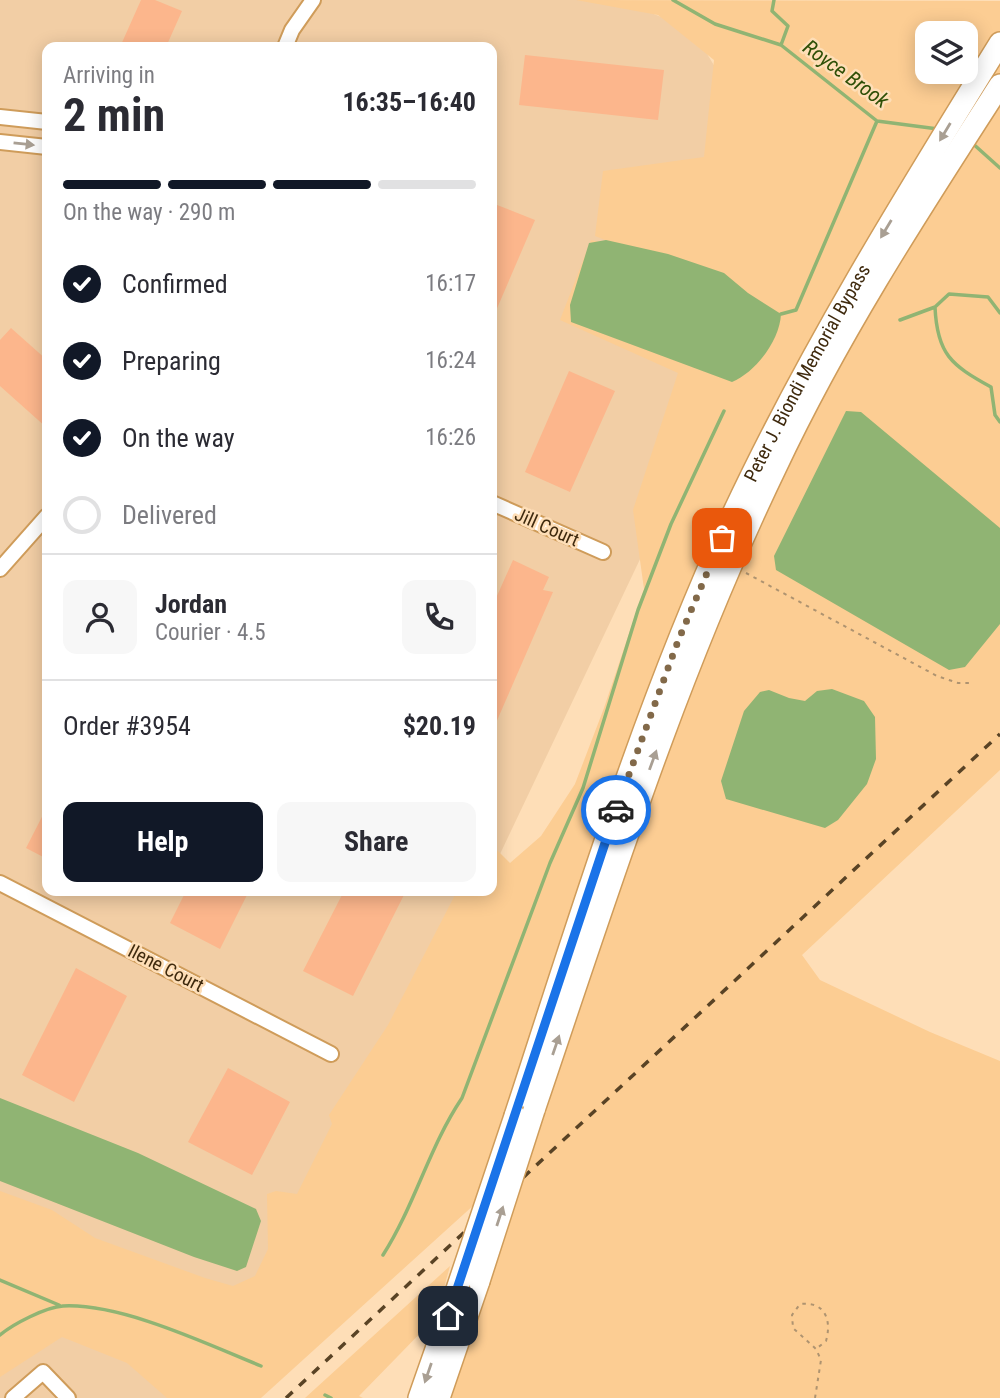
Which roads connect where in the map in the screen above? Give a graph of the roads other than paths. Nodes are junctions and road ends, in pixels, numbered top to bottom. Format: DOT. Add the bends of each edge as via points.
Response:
graph roads {
  1 [pos="313,0"];
  2 [pos="287,42"];
  3 [pos="1000,43"];
  4 [pos="1000,85"];
  5 [pos="0,117"];
  6 [pos="42,121"];
  7 [pos="0,142"];
  8 [pos="42,146"];
  9 [pos="927,179"];
  10 [pos="497,505"];
  11 [pos="42,522"];
  12 [pos="603,552"];
  13 [pos="0,569"];
  14 [pos="0,883"];
  15 [pos="331,1054"];
  16 [pos="525,1113"];
  17 [pos="13,1398"];
  18 [pos="68,1398"];
  19 [pos="419,1398"];
  20 [pos="439,1398"];
  1 -- 2 [label="street"];
  3 -- 9 [label="highway, Peter J. Biondi Memorial Bypass, one-way" via="968,94"];
  4 -- 9 [label="highway, Peter J. Biondi Memorial Bypass"];
  5 -- 6 [label="street"];
  7 -- 8 [label="street, one-way"];
  9 -- 16 [label="highway, Peter J. Biondi Memorial Bypass" via="811,397 715,600"];
  10 -- 12 [label="street, Jill Court"];
  11 -- 13 [label="street"];
  14 -- 15 [label="street, Ilene Court"];
  16 -- 19 [label="highway, Peter J. Biondi Memorial Bypass, one-way, bridge"];
  20 -- 16 [label="highway, Peter J. Biondi Memorial Bypass, one-way, bridge" via="479,1281"];
  17 -- 18 [label="street" via="43,1372"];
}
